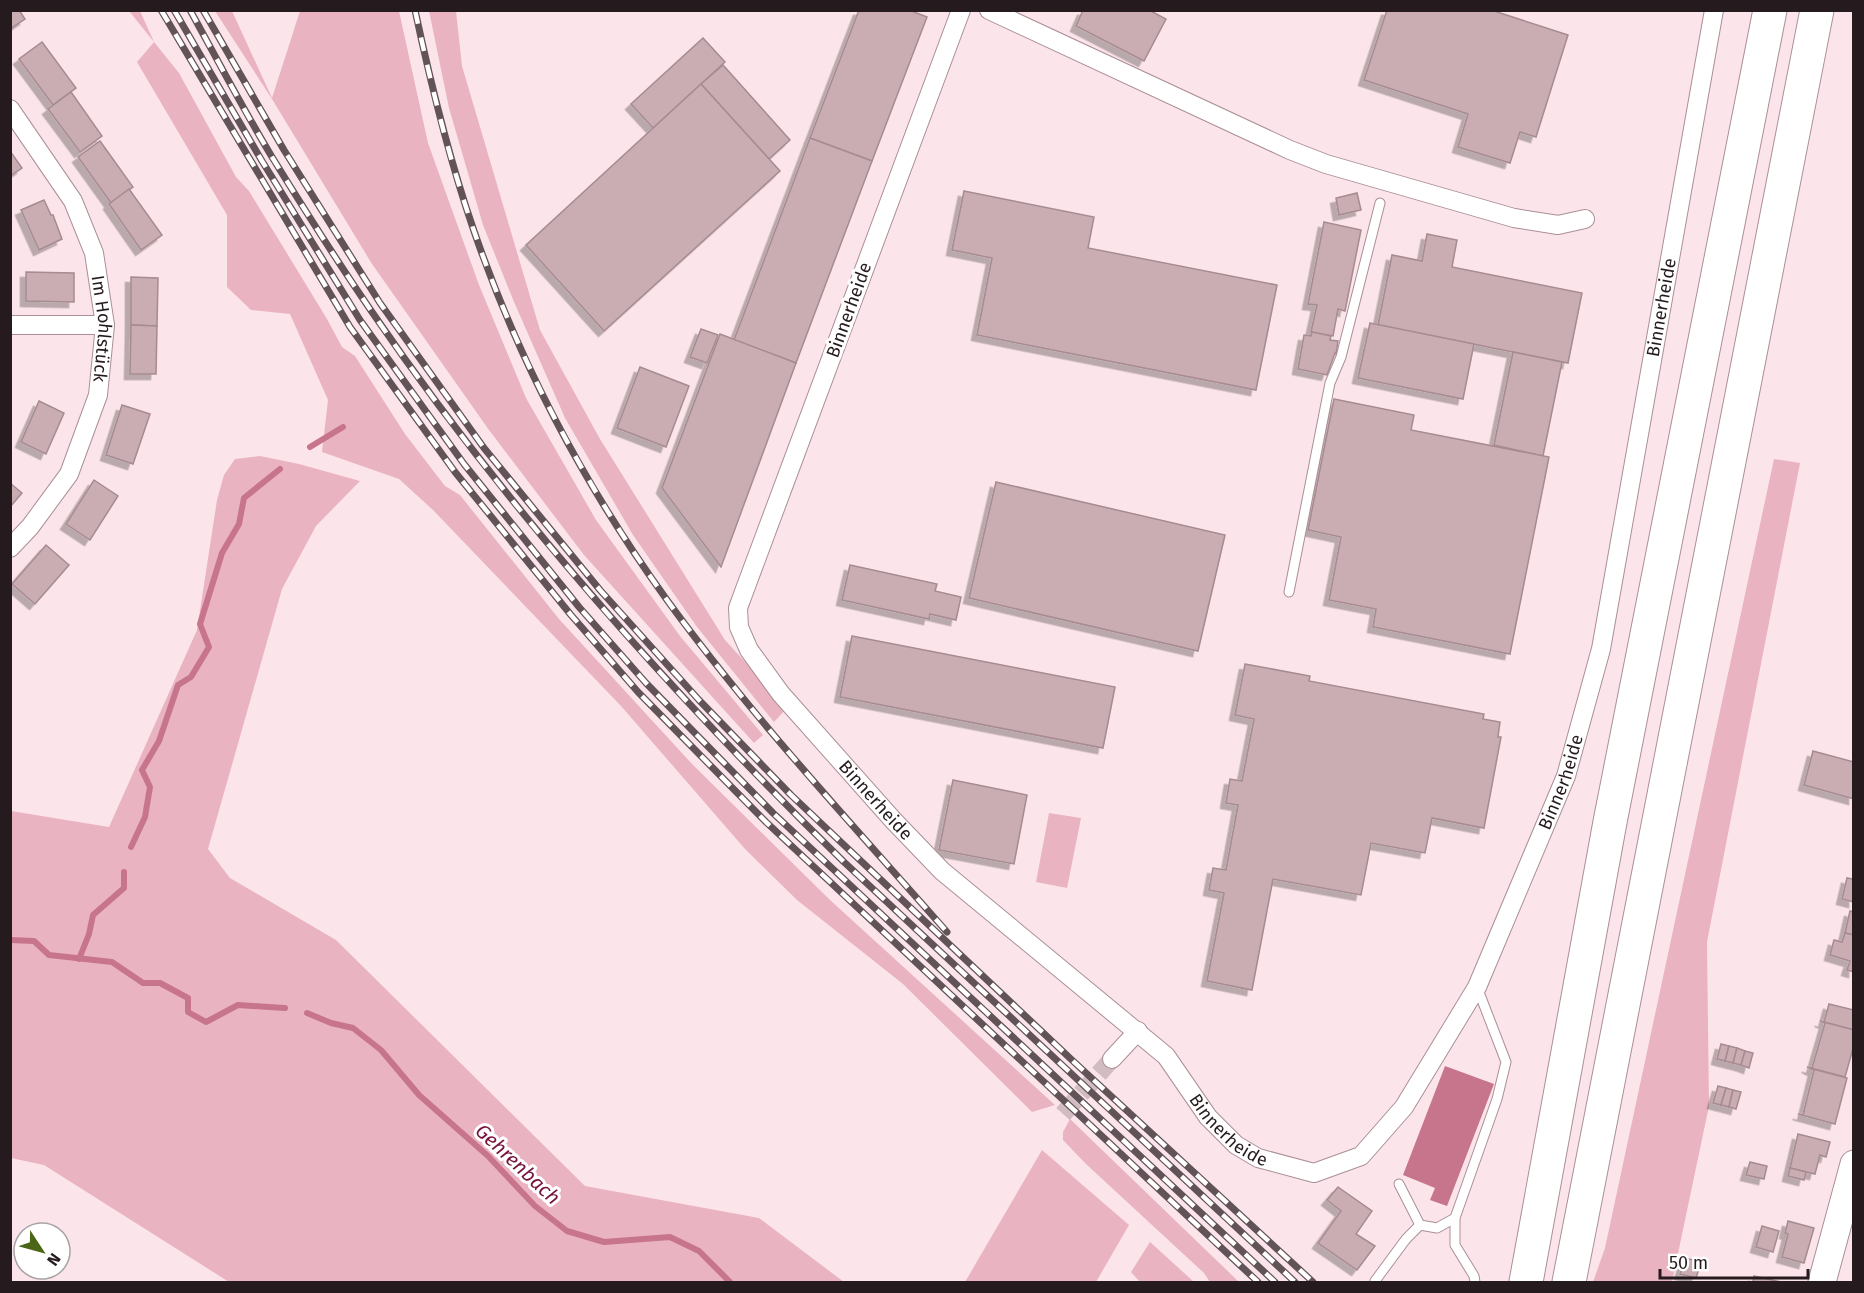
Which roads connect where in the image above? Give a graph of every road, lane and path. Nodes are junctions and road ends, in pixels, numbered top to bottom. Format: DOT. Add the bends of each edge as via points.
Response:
graph roads {
  1 [pos="961,10"];
  2 [pos="989,10"];
  3 [pos="1714,10"];
  4 [pos="1770,10"];
  5 [pos="1817,10"];
  6 [pos="10,109"];
  7 [pos="1380,202"];
  8 [pos="1585,219"];
  9 [pos="10,325"];
  10 [pos="105,325"];
  11 [pos="10,548"];
  12 [pos="1289,592"];
  13 [pos="1477,987"];
  14 [pos="1138,1031"];
  15 [pos="1112,1059"];
  16 [pos="1854,1164"];
  17 [pos="1399,1184"];
  18 [pos="1455,1218"];
  19 [pos="1420,1225"];
  20 [pos="1527,1277"];
  21 [pos="1375,1281"];
  22 [pos="1475,1282"];
  23 [pos="1569,1282"];
  24 [pos="1822,1282"];
  1 -- 14 [label="street, Binnerheide" via="738,608 739,627 749,650 781,694 942,871"];
  2 -- 8 [label="street" via="1326,164 1514,218 1558,225"];
  3 -- 13 [label="street, Binnerheide" via="1601,649 1566,776"];
  4 -- 20 [label="highway" via="1610,822"];
  5 -- 23 [label="highway"];
  6 -- 10 [label="street, Im Hohlstück" via="73,201 94,253"];
  7 -- 12 [label="lane" via="1341,357 1330,383"];
  9 -- 10 [label="street"];
  10 -- 11 [label="street, Im Hohlstück" via="98,395 69,474"];
  13 -- 14 [label="street, Binnerheide" via="1404,1107 1361,1156 1314,1173 1258,1158 1236,1145 1208,1117 1166,1056"];
  13 -- 18 [label="lane" via="1506,1062"];
  14 -- 15 [label="street"];
  16 -- 24 [label="street"];
  17 -- 19 [label="lane"];
  18 -- 19 [label="lane" via="1437,1228"];
  18 -- 22 [label="lane" via="1455,1245"];
  19 -- 21 [label="lane"];
}
